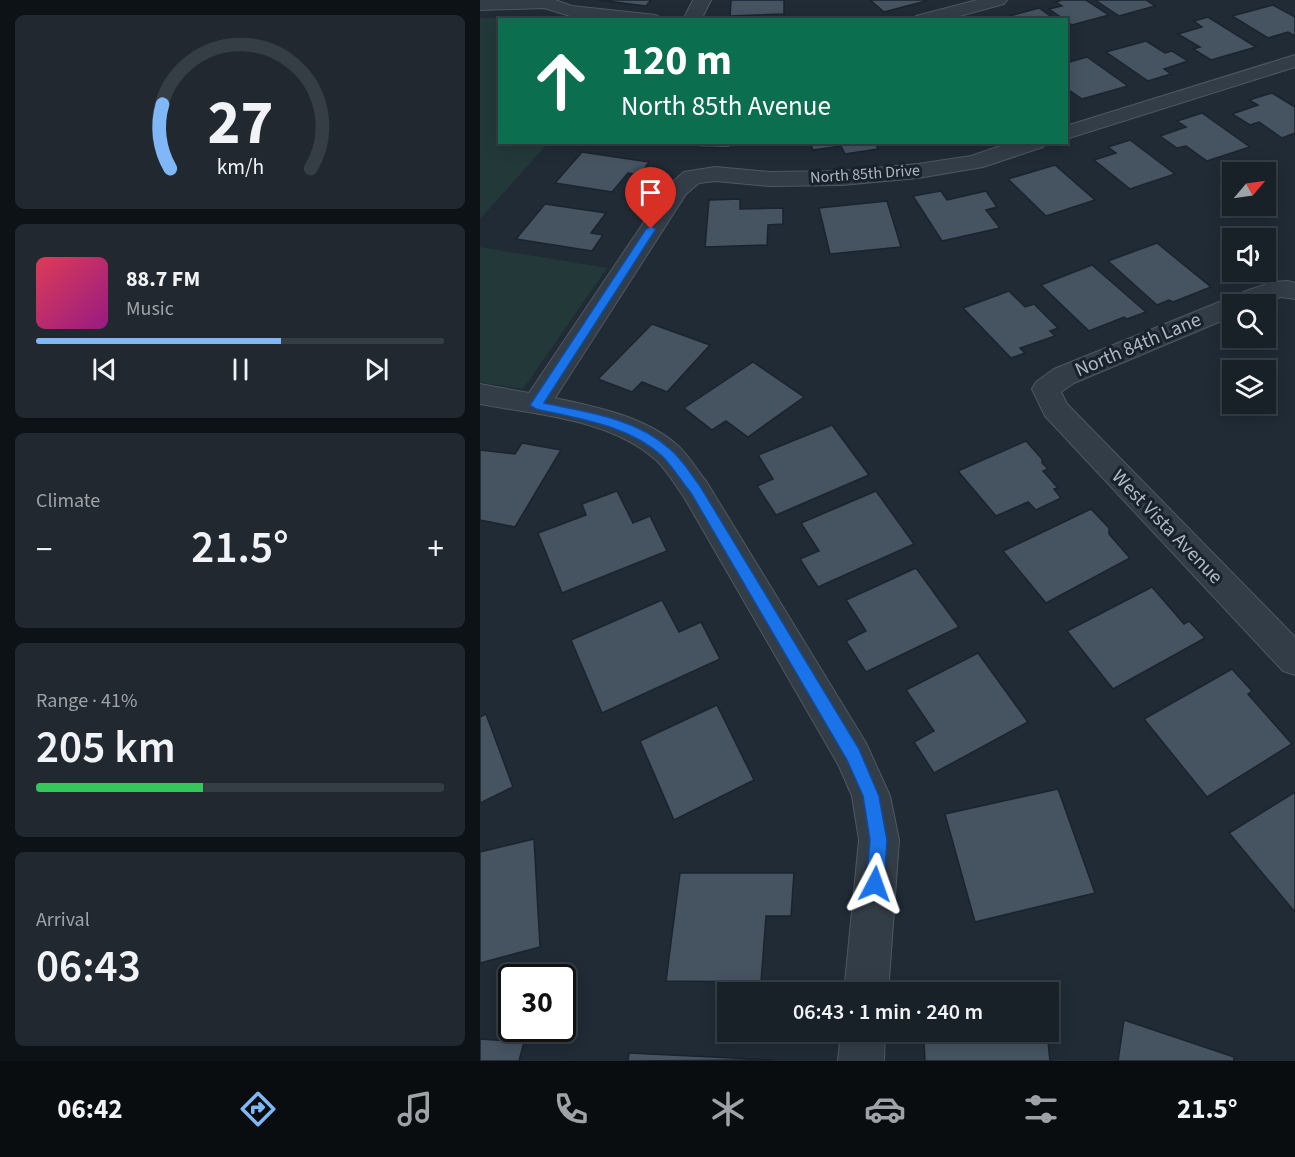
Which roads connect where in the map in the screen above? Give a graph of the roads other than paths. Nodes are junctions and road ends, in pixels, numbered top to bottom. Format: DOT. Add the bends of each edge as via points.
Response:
graph roads {
  1 [pos="702,0"];
  2 [pos="998,0"];
  3 [pos="969,3"];
  4 [pos="480,5"];
  5 [pos="570,10"];
  6 [pos="480,15"];
  7 [pos="639,18"];
  8 [pos="693,18"];
  9 [pos="928,18"];
  10 [pos="1295,61"];
  11 [pos="1068,132"];
  12 [pos="1029,144"];
  13 [pos="1292,290"];
  14 [pos="1261,294"];
  15 [pos="1222,310"];
  16 [pos="1046,389"];
  17 [pos="480,394"];
  18 [pos="536,405"];
  19 [pos="1295,660"];
  20 [pos="867,982"];
  21 [pos="862,1042"];
  22 [pos="861,1061"];
  1 -- 8 [label="street"];
  2 -- 3 [label="street"];
  3 -- 9 [label="street"];
  4 -- 5 [label="street" via="546,3"];
  5 -- 6 [label="street" via="545,15"];
  5 -- 7 [label="street"];
  10 -- 11 [label="street"];
  12 -- 18 [label="street, North 85th Drive" via="975,162 918,171 842,178 770,179 715,174 692,177 677,190"];
  13 -- 14 [label="street, North 84th Lane"];
  15 -- 16 [label="street, North 84th Lane" via="1064,376"];
  16 -- 19 [label="street, West Vista Avenue" via="1055,410"];
  17 -- 18 [label="street"];
  18 -- 20 [label="street" via="605,420 639,434 666,453 695,489 853,755 871,796 879,840"];
  21 -- 22 [label="street"];
}
